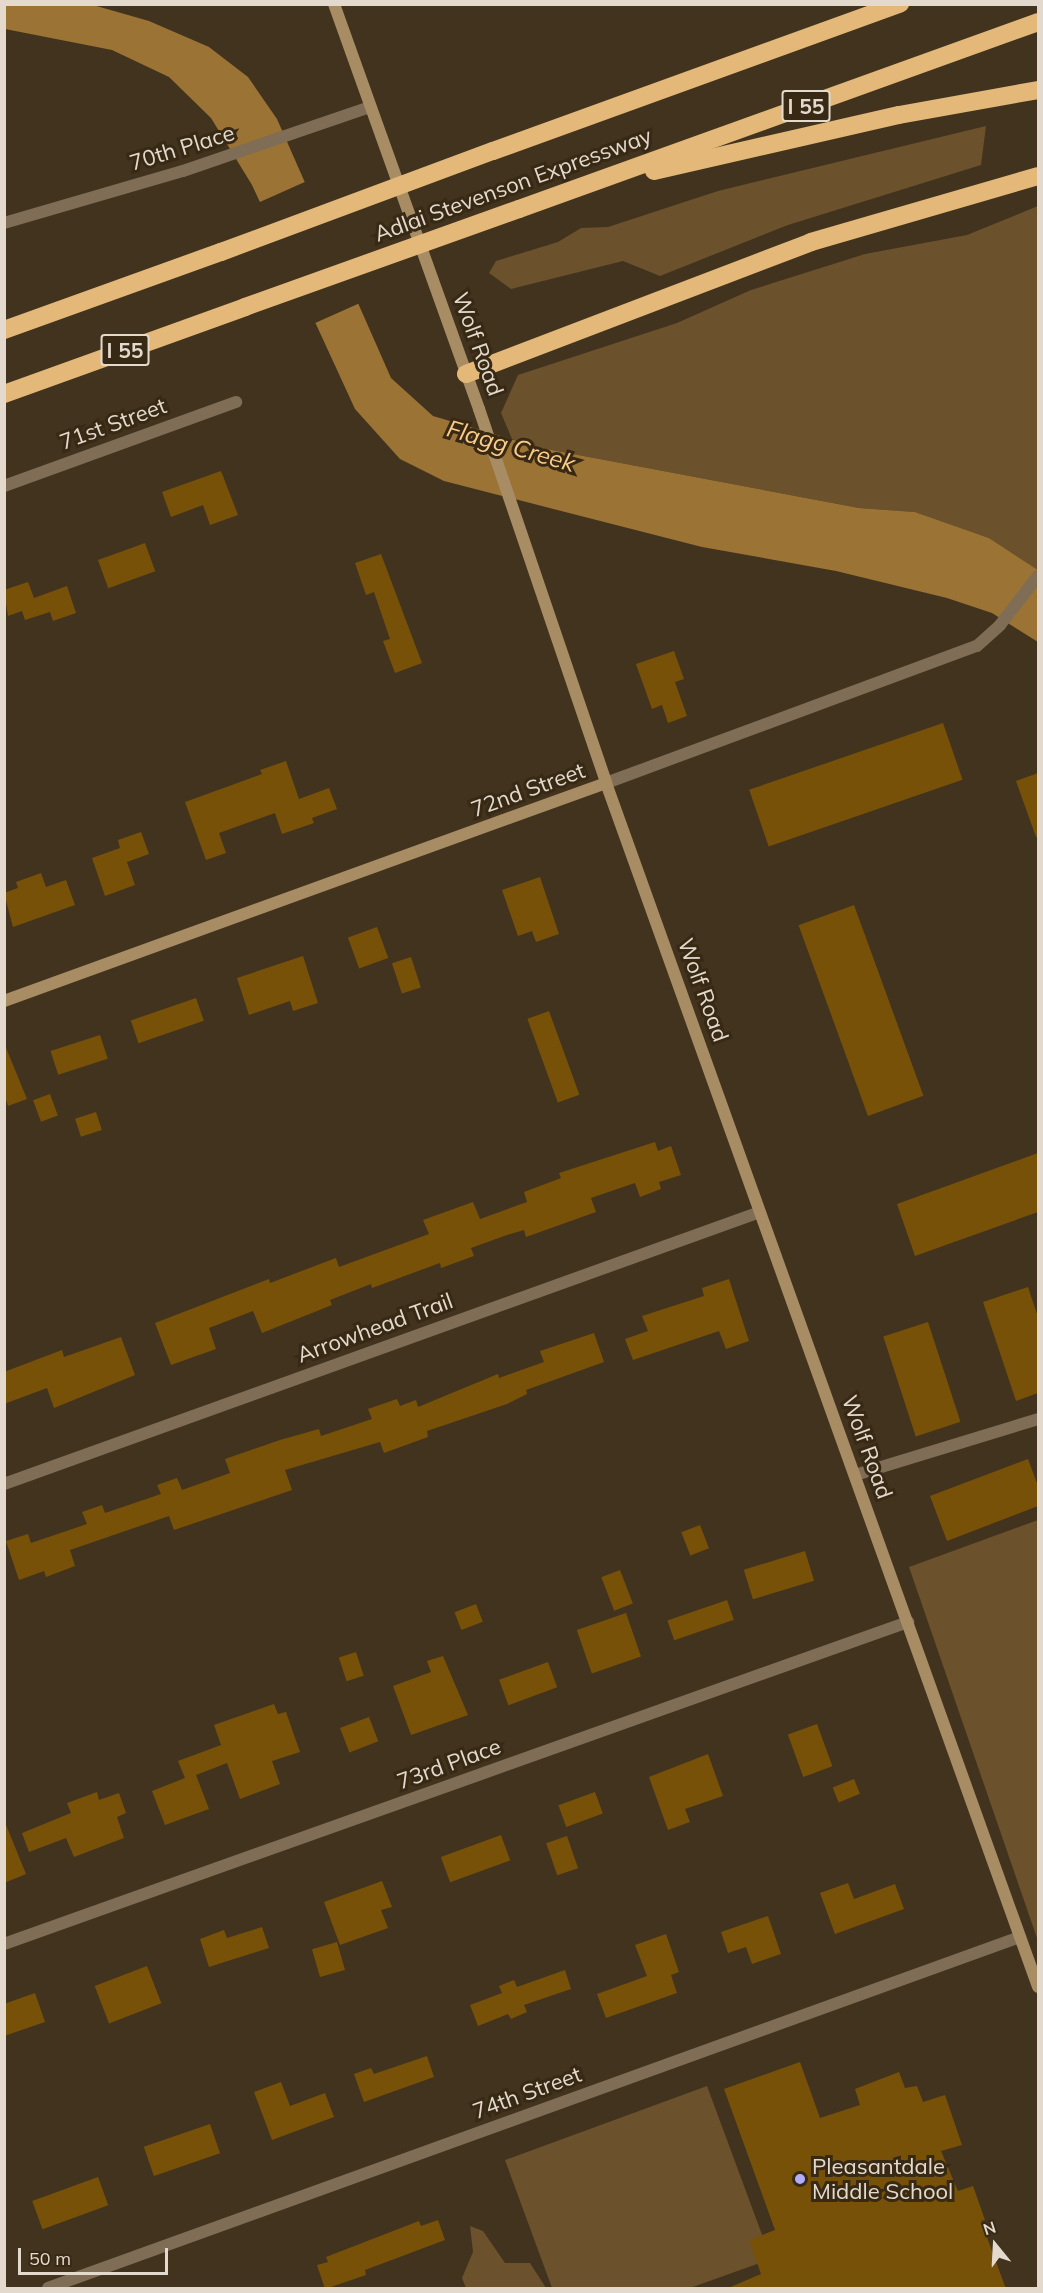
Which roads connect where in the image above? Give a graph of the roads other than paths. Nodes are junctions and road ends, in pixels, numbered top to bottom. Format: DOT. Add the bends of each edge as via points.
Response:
graph roads {
  1 [pos="334,4"];
  2 [pos="900,4"];
  3 [pos="1038,22"];
  4 [pos="1038,90"];
  5 [pos="370,107"];
  6 [pos="1038,176"];
  7 [pos="573,190"];
  8 [pos="4,223"];
  9 [pos="164,273"];
  10 [pos="4,320"];
  11 [pos="4,330"];
  12 [pos="466,374"];
  13 [pos="4,394"];
  14 [pos="236,402"];
  15 [pos="4,486"];
  16 [pos="1038,576"];
  17 [pos="606,783"];
  18 [pos="4,1001"];
  19 [pos="760,1212"];
  20 [pos="1038,1419"];
  21 [pos="855,1475"];
  22 [pos="4,1484"];
  23 [pos="908,1622"];
  24 [pos="1020,1936"];
  25 [pos="4,1944"];
  26 [pos="1038,1987"];
  27 [pos="48,2289"];
  1 -- 5 [label="street, Wolf Road"];
  2 -- 9 [label="highway, Adlai Stevenson Expressway, bridge"];
  3 -- 7 [label="highway, Adlai Stevenson Expressway / I 55"];
  4 -- 7 [label="highway" via="899,115"];
  5 -- 8 [label="street, 70th Place" via="183,171"];
  5 -- 12 [label="street, Wolf Road"];
  6 -- 12 [label="highway" via="811,242"];
  7 -- 13 [label="highway, Adlai Stevenson Expressway / I 55, bridge"];
  9 -- 10 [label="highway"];
  9 -- 11 [label="highway, Adlai Stevenson Expressway"];
  12 -- 17 [label="street, Wolf Road"];
  14 -- 15 [label="street, 71st Street"];
  16 -- 17 [label="street, 72nd Street" via="1000,625 977,646"];
  17 -- 18 [label="street, 72nd Street"];
  17 -- 19 [label="street, Wolf Road"];
  19 -- 21 [label="street, Wolf Road"];
  19 -- 22 [label="street, Arrowhead Trail"];
  20 -- 21 [label="street"];
  21 -- 23 [label="street, Wolf Road"];
  23 -- 24 [label="street, Wolf Road"];
  23 -- 25 [label="street, 73rd Place"];
  24 -- 26 [label="street, Wolf Road"];
  24 -- 27 [label="street, 74th Street"];
}
